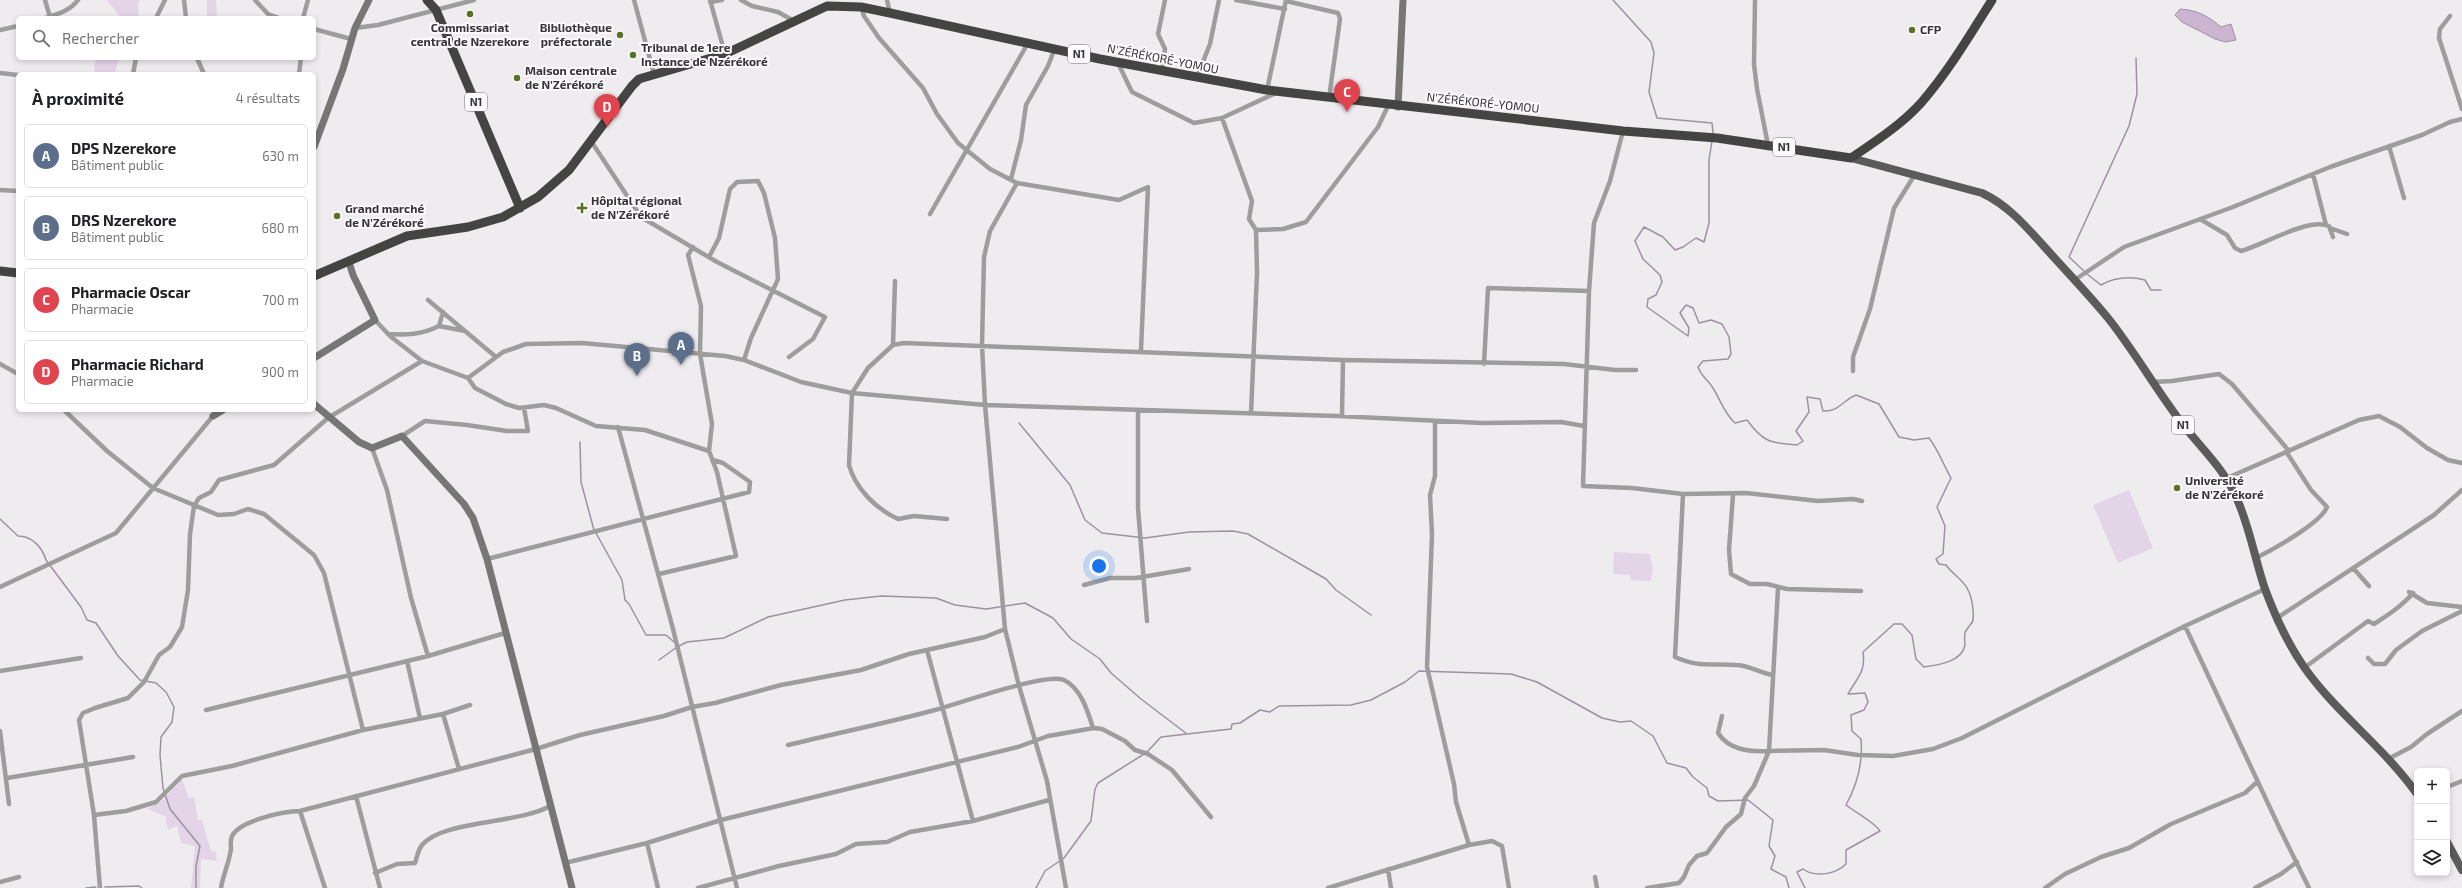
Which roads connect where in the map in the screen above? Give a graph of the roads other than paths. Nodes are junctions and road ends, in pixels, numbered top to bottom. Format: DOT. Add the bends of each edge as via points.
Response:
graph roads {
  1 [pos="45,0"];
  2 [pos="78,0"];
  3 [pos="165,0"];
  4 [pos="184,0"];
  5 [pos="255,0"];
  6 [pos="308,0"];
  7 [pos="369,0"];
  8 [pos="427,0"];
  9 [pos="474,0"];
  10 [pos="634,0"];
  11 [pos="722,0"];
  12 [pos="741,0"];
  13 [pos="887,0"];
  14 [pos="1165,0"];
  15 [pos="1219,0"];
  16 [pos="1236,0"];
  17 [pos="1403,0"];
  18 [pos="1755,0"];
  19 [pos="1992,0"];
  20 [pos="710,1"];
  21 [pos="1286,1"];
  22 [pos="861,7"];
  23 [pos="1285,9"];
  24 [pos="436,10"];
  25 [pos="890,13"];
  26 [pos="48,16"];
  27 [pos="50,16"];
  28 [pos="157,16"];
  29 [pos="186,16"];
  30 [pos="274,16"];
  31 [pos="304,16"];
  32 [pos="2450,16"];
  33 [pos="794,21"];
  34 [pos="16,26"];
  35 [pos="355,28"];
  36 [pos="0,30"];
  37 [pos="316,30"];
  38 [pos="351,39"];
  39 [pos="1028,43"];
  40 [pos="1055,48"];
  41 [pos="725,54"];
  42 [pos="136,60"];
  43 [pos="198,60"];
  44 [pos="301,60"];
  45 [pos="1117,62"];
  46 [pos="1162,71"];
  47 [pos="133,72"];
  48 [pos="203,72"];
  49 [pos="299,72"];
  50 [pos="0,73"];
  51 [pos="654,74"];
  52 [pos="16,75"];
  53 [pos="1197,78"];
  54 [pos="1266,90"];
  55 [pos="1278,92"];
  56 [pos="1329,98"];
  57 [pos="1388,106"];
  58 [pos="1398,106"];
  59 [pos="2462,109"];
  60 [pos="1222,118"];
  61 [pos="2462,119"];
  62 [pos="1623,131"];
  63 [pos="591,141"];
  64 [pos="316,142"];
  65 [pos="1768,145"];
  66 [pos="2389,146"];
  67 [pos="967,149"];
  68 [pos="1851,158"];
  69 [pos="2313,174"];
  70 [pos="1914,176"];
  71 [pos="1011,180"];
  72 [pos="1017,183"];
  73 [pos="0,190"];
  74 [pos="16,191"];
  75 [pos="2404,198"];
  76 [pos="520,208"];
  77 [pos="930,214"];
  78 [pos="2200,219"];
  79 [pos="2328,227"];
  80 [pos="1256,230"];
  81 [pos="2347,234"];
  82 [pos="2333,237"];
  83 [pos="693,247"];
  84 [pos="709,257"];
  85 [pos="349,262"];
  86 [pos="0,266"];
  87 [pos="16,268"];
  88 [pos="0,271"];
  89 [pos="16,273"];
  90 [pos="316,275"];
  91 [pos="2076,279"];
  92 [pos="316,281"];
  93 [pos="894,281"];
  94 [pos="774,291"];
  95 [pos="1589,291"];
  96 [pos="428,300"];
  97 [pos="443,312"];
  98 [pos="375,320"];
  99 [pos="439,326"];
  100 [pos="465,331"];
  101 [pos="388,334"];
  102 [pos="894,345"];
  103 [pos="982,345"];
  104 [pos="1141,350"];
  105 [pos="700,354"];
  106 [pos="1252,355"];
  107 [pos="316,357"];
  108 [pos="496,357"];
  109 [pos="790,357"];
  110 [pos="744,360"];
  111 [pos="1343,360"];
  112 [pos="422,361"];
  113 [pos="0,364"];
  114 [pos="1484,364"];
  115 [pos="1587,366"];
  116 [pos="1636,370"];
  117 [pos="1853,370"];
  118 [pos="16,373"];
  119 [pos="468,378"];
  120 [pos="2152,382"];
  121 [pos="852,392"];
  122 [pos="985,405"];
  123 [pos="316,406"];
  124 [pos="524,408"];
  125 [pos="1138,410"];
  126 [pos="66,412"];
  127 [pos="213,413"];
  128 [pos="1251,414"];
  129 [pos="1342,416"];
  130 [pos="328,418"];
  131 [pos="1435,421"];
  132 [pos="1584,426"];
  133 [pos="618,427"];
  134 [pos="402,436"];
  135 [pos="372,448"];
  136 [pos="709,451"];
  137 [pos="2288,452"];
  138 [pos="713,460"];
  139 [pos="2462,464"];
  140 [pos="2227,478"];
  141 [pos="153,488"];
  142 [pos="2462,490"];
  143 [pos="1683,494"];
  144 [pos="1733,495"];
  145 [pos="722,498"];
  146 [pos="1862,501"];
  147 [pos="194,506"];
  148 [pos="642,517"];
  149 [pos="947,518"];
  150 [pos="2256,558"];
  151 [pos="487,559"];
  152 [pos="2354,569"];
  153 [pos="1189,570"];
  154 [pos="659,574"];
  155 [pos="1144,577"];
  156 [pos="1084,585"];
  157 [pos="2369,586"];
  158 [pos="0,587"];
  159 [pos="1778,588"];
  160 [pos="2265,589"];
  161 [pos="1861,591"];
  162 [pos="2462,606"];
  163 [pos="2462,610"];
  164 [pos="2277,618"];
  165 [pos="1147,621"];
  166 [pos="2185,626"];
  167 [pos="1005,629"];
  168 [pos="505,633"];
  169 [pos="927,650"];
  170 [pos="428,656"];
  171 [pos="81,658"];
  172 [pos="2368,658"];
  173 [pos="407,661"];
  174 [pos="2304,668"];
  175 [pos="0,671"];
  176 [pos="350,675"];
  177 [pos="1772,675"];
  178 [pos="1019,686"];
  179 [pos="470,705"];
  180 [pos="692,707"];
  181 [pos="943,708"];
  182 [pos="206,710"];
  183 [pos="2462,711"];
  184 [pos="443,714"];
  185 [pos="1722,716"];
  186 [pos="420,718"];
  187 [pos="1093,728"];
  188 [pos="363,730"];
  189 [pos="0,731"];
  190 [pos="1036,740"];
  191 [pos="788,745"];
  192 [pos="536,749"];
  193 [pos="1769,751"];
  194 [pos="133,757"];
  195 [pos="2390,758"];
  196 [pos="957,763"];
  197 [pos="86,765"];
  198 [pos="459,769"];
  199 [pos="7,778"];
  200 [pos="2462,781"];
  201 [pos="2258,782"];
  202 [pos="2450,787"];
  203 [pos="2414,790"];
  204 [pos="356,796"];
  205 [pos="1049,800"];
  206 [pos="9,804"];
  207 [pos="550,806"];
  208 [pos="300,811"];
  209 [pos="94,814"];
  210 [pos="1211,817"];
  211 [pos="721,820"];
  212 [pos="973,821"];
  213 [pos="647,843"];
  214 [pos="1469,845"];
  215 [pos="2450,848"];
  216 [pos="2296,862"];
  217 [pos="565,863"];
  218 [pos="1388,869"];
  219 [pos="2462,870"];
  220 [pos="375,873"];
  221 [pos="19,877"];
  222 [pos="1595,877"];
  223 [pos="734,879"];
  224 [pos="0,882"];
  225 [pos="100,888"];
  226 [pos="221,888"];
  227 [pos="325,888"];
  228 [pos="380,888"];
  229 [pos="572,888"];
  230 [pos="658,888"];
  231 [pos="698,888"];
  232 [pos="737,888"];
  233 [pos="1066,888"];
  234 [pos="1328,888"];
  235 [pos="1391,888"];
  236 [pos="1509,888"];
  237 [pos="1597,888"];
  238 [pos="1648,888"];
  239 [pos="2045,888"];
  240 [pos="2255,888"];
  241 [pos="2310,888"];
  1 -- 26 [label="street"];
  2 -- 27 [label="street" via="74,6"];
  3 -- 28 [label="street"];
  4 -- 29 [label="street"];
  5 -- 30 [label="street" via="268,14"];
  6 -- 31 [label="street"];
  7 -- 35 [label="street"];
  8 -- 24 [label="highway, N1"];
  9 -- 24 [label="street"];
  10 -- 51 [label="street"];
  11 -- 20 [label="street"];
  12 -- 33 [label="street" via="752,6 778,12"];
  13 -- 25 [label="street"];
  14 -- 46 [label="street" via="1158,34 1165,49"];
  15 -- 53 [label="street" via="1210,44"];
  16 -- 23 [label="street"];
  17 -- 58 [label="street"];
  18 -- 65 [label="street" via="1754,64"];
  19 -- 68 [label="highway" via="1921,103 1889,132"];
  20 -- 41 [label="street"];
  21 -- 23 [label="street"];
  21 -- 56 [label="street" via="1338,13 1340,19"];
  22 -- 25 [label="highway, N'ZÉRÉKORÉ-YOMOU / N1"];
  22 -- 33 [label="highway, N'ZÉRÉKORÉ-YOMOU / N1" via="828,6"];
  22 -- 67 [label="street" via="864,16 880,38 923,88 958,143"];
  23 -- 54 [label="street"];
  24 -- 35 [label="street" via="378,25"];
  24 -- 76 [label="highway, N1"];
  25 -- 39 [label="highway, N'ZÉRÉKORÉ-YOMOU / N1"];
  32 -- 59 [label="street" via="2440,29 2439,38"];
  33 -- 41 [label="highway, N'ZÉRÉKORÉ-YOMOU / N1"];
  34 -- 36 [label="street"];
  35 -- 38 [label="street"];
  37 -- 38 [label="street"];
  38 -- 64 [label="street" via="343,69"];
  39 -- 40 [label="highway, N'ZÉRÉKORÉ-YOMOU / N1"];
  39 -- 67 [label="street"];
  40 -- 45 [label="highway, N'ZÉRÉKORÉ-YOMOU / N1"];
  40 -- 71 [label="street" via="1048,66 1026,104 1021,140"];
  41 -- 51 [label="highway, N'ZÉRÉKORÉ-YOMOU / N1"];
  42 -- 47 [label="street"];
  43 -- 48 [label="street"];
  44 -- 49 [label="street"];
  45 -- 46 [label="highway, N'ZÉRÉKORÉ-YOMOU / N1"];
  45 -- 60 [label="street" via="1132,92 1194,123"];
  46 -- 53 [label="highway, N'ZÉRÉKORÉ-YOMOU / N1"];
  50 -- 52 [label="street"];
  51 -- 63 [label="highway, N'ZÉRÉKORÉ-YOMOU / N1" via="639,79 632,86"];
  53 -- 54 [label="highway, N'ZÉRÉKORÉ-YOMOU / N1"];
  54 -- 55 [label="highway, N'ZÉRÉKORÉ-YOMOU / N1"];
  55 -- 56 [label="highway, N'ZÉRÉKORÉ-YOMOU / N1"];
  55 -- 60 [label="street"];
  56 -- 57 [label="highway, N'ZÉRÉKORÉ-YOMOU / N1"];
  57 -- 58 [label="highway, N'ZÉRÉKORÉ-YOMOU / N1"];
  57 -- 80 [label="street" via="1378,127 1306,222 1283,229"];
  58 -- 62 [label="highway, N'ZÉRÉKORÉ-YOMOU / N1"];
  60 -- 80 [label="street" via="1252,201 1248,219"];
  61 -- 66 [label="street"];
  62 -- 65 [label="highway, N'ZÉRÉKORÉ-YOMOU / N1"];
  62 -- 95 [label="street" via="1610,181 1594,223"];
  63 -- 76 [label="highway, N'ZÉRÉKORÉ-YOMOU / N1" via="569,170 538,197"];
  63 -- 83 [label="street" via="641,217"];
  65 -- 68 [label="highway, N'ZÉRÉKORÉ-YOMOU / N1"];
  66 -- 69 [label="street"];
  66 -- 75 [label="street"];
  67 -- 71 [label="street" via="990,169"];
  67 -- 77 [label="street"];
  68 -- 70 [label="main road, N1"];
  69 -- 78 [label="street"];
  69 -- 79 [label="street"];
  70 -- 91 [label="main road, N1" via="1994,198 2012,212"];
  70 -- 117 [label="street" via="1894,208 1870,309 1853,357"];
  71 -- 72 [label="street"];
  72 -- 103 [label="street" via="990,231 984,258"];
  72 -- 104 [label="street" via="1119,200 1148,187"];
  73 -- 74 [label="street"];
  76 -- 85 [label="highway, N'ZÉRÉKORÉ-YOMOU" via="503,217 468,227 407,236"];
  78 -- 79 [label="street" via="2227,235 2235,248 2241,251 2306,225"];
  78 -- 91 [label="street" via="2124,247 2099,261"];
  79 -- 81 [label="street"];
  79 -- 82 [label="street"];
  80 -- 106 [label="street" via="1257,300"];
  83 -- 84 [label="street"];
  83 -- 105 [label="street" via="688,255 701,306"];
  84 -- 94 [label="street"];
  84 -- 94 [label="street" via="719,238 730,189 737,182 758,181 769,212 778,258 778,279"];
  85 -- 90 [label="highway"];
  85 -- 92 [label="highway"];
  85 -- 98 [label="street" via="352,275"];
  86 -- 87 [label="highway"];
  88 -- 89 [label="highway"];
  91 -- 120 [label="main road, N1"];
  93 -- 102 [label="street"];
  94 -- 109 [label="street" via="825,317 813,338"];
  94 -- 110 [label="street" via="751,338"];
  95 -- 114 [label="street" via="1488,288"];
  95 -- 115 [label="street"];
  96 -- 97 [label="street"];
  97 -- 99 [label="street"];
  97 -- 100 [label="street"];
  98 -- 101 [label="street"];
  98 -- 107 [label="street"];
  99 -- 100 [label="street"];
  99 -- 101 [label="street" via="423,334"];
  100 -- 108 [label="street"];
  101 -- 112 [label="street"];
  102 -- 103 [label="street"];
  102 -- 121 [label="street" via="868,368"];
  103 -- 104 [label="street"];
  103 -- 122 [label="street"];
  104 -- 106 [label="street"];
  105 -- 108 [label="street" via="546,342 515,347"];
  105 -- 110 [label="street"];
  105 -- 136 [label="street" via="712,424"];
  106 -- 111 [label="street"];
  106 -- 128 [label="street"];
  108 -- 119 [label="street"];
  110 -- 121 [label="street" via="801,382"];
  111 -- 114 [label="street"];
  111 -- 129 [label="street"];
  112 -- 119 [label="street"];
  112 -- 130 [label="street"];
  113 -- 118 [label="street"];
  114 -- 115 [label="street"];
  115 -- 116 [label="street"];
  115 -- 132 [label="street"];
  119 -- 124 [label="street" via="475,388 506,404"];
  120 -- 137 [label="street" via="2218,374 2232,384"];
  120 -- 140 [label="main road, N1"];
  121 -- 122 [label="street"];
  121 -- 149 [label="street" via="849,465 855,483 883,510 898,520 914,516"];
  122 -- 125 [label="street"];
  122 -- 167 [label="street"];
  123 -- 130 [label="street"];
  124 -- 133 [label="street" via="544,405 596,426"];
  124 -- 134 [label="street" via="528,431 507,431 425,421"];
  125 -- 128 [label="street"];
  125 -- 155 [label="street" via="1138,508"];
  126 -- 141 [label="street" via="107,451"];
  127 -- 141 [label="street"];
  128 -- 129 [label="street"];
  129 -- 131 [label="street"];
  130 -- 135 [label="street" via="359,442"];
  130 -- 147 [label="street" via="274,465 219,480 211,492 199,498"];
  131 -- 132 [label="street" via="1561,422"];
  131 -- 214 [label="street" via="1434,476 1430,495 1432,534 1427,674 1454,784 1456,802"];
  132 -- 143 [label="street" via="1583,486"];
  133 -- 136 [label="street" via="645,430"];
  133 -- 148 [label="street"];
  134 -- 135 [label="street"];
  134 -- 151 [label="street" via="467,508 480,532"];
  135 -- 170 [label="street" via="387,490 411,598"];
  136 -- 138 [label="street"];
  137 -- 139 [label="street" via="2359,420 2379,416 2400,427 2448,460"];
  137 -- 140 [label="street"];
  137 -- 150 [label="street" via="2311,490 2327,507 2320,517 2286,542"];
  138 -- 145 [label="street"];
  138 -- 145 [label="street" via="723,463 750,482 749,492"];
  140 -- 150 [label="main road, N1" via="2237,499"];
  141 -- 147 [label="street"];
  141 -- 158 [label="street" via="116,533"];
  142 -- 152 [label="street" via="2434,515"];
  143 -- 144 [label="street"];
  143 -- 177 [label="street" via="1675,657 1704,666 1738,665"];
  144 -- 146 [label="street" via="1746,493 1794,499"];
  144 -- 159 [label="street" via="1729,550 1731,574 1750,584 1767,584"];
  145 -- 148 [label="street"];
  145 -- 154 [label="street" via="736,556"];
  147 -- 176 [label="street" via="218,515 248,510 264,514 314,555 324,573"];
  147 -- 197 [label="street" via="187,570 188,590 182,627 170,647 159,655 144,682 128,698 106,703 83,713 79,720"];
  148 -- 151 [label="street"];
  148 -- 154 [label="street"];
  150 -- 160 [label="main road, N1"];
  151 -- 168 [label="street"];
  152 -- 157 [label="street"];
  152 -- 164 [label="street"];
  153 -- 155 [label="street"];
  154 -- 180 [label="street"];
  155 -- 156 [label="street" via="1110,578"];
  155 -- 165 [label="street"];
  159 -- 161 [label="street"];
  159 -- 177 [label="street"];
  160 -- 164 [label="main road, N1"];
  160 -- 166 [label="street"];
  162 -- 174 [label="street" via="2435,606 2411,592 2404,603 2374,624 2368,621"];
  163 -- 172 [label="street" via="2422,631 2396,650 2385,664 2374,664"];
  164 -- 174 [label="main road, N1"];
  166 -- 193 [label="street" via="1962,738 1934,749 1893,756 1858,755 1824,750"];
  166 -- 201 [label="street"];
  167 -- 169 [label="street" via="985,637"];
  167 -- 178 [label="street"];
  168 -- 170 [label="street"];
  168 -- 192 [label="street"];
  169 -- 180 [label="street" via="861,670 781,685 721,702"];
  169 -- 181 [label="street"];
  170 -- 173 [label="street"];
  171 -- 175 [label="street"];
  173 -- 176 [label="street"];
  173 -- 186 [label="street"];
  174 -- 195 [label="main road, N1" via="2336,707"];
  176 -- 182 [label="street"];
  176 -- 188 [label="street"];
  177 -- 193 [label="street"];
  178 -- 181 [label="street" via="972,697"];
  178 -- 187 [label="street" via="1033,682 1063,680 1075,687"];
  178 -- 190 [label="street"];
  179 -- 184 [label="street"];
  180 -- 192 [label="street" via="580,735"];
  180 -- 211 [label="street"];
  181 -- 191 [label="street"];
  181 -- 196 [label="street"];
  183 -- 195 [label="street" via="2405,751"];
  184 -- 186 [label="street"];
  184 -- 198 [label="street"];
  185 -- 193 [label="street" via="1718,733 1724,742 1733,747"];
  186 -- 188 [label="street"];
  187 -- 190 [label="street"];
  187 -- 210 [label="street" via="1102,729 1125,741 1130,747 1148,754 1172,770"];
  188 -- 209 [label="street" via="232,766 182,776 156,802 142,808"];
  189 -- 199 [label="street"];
  190 -- 196 [label="street"];
  190 -- 205 [label="street" via="1048,781"];
  192 -- 198 [label="street"];
  192 -- 207 [label="street"];
  193 -- 238 [label="street" via="1754,786 1744,800 1741,814 1726,827 1707,853 1697,856 1679,883"];
  194 -- 197 [label="street"];
  195 -- 203 [label="main road, N1"];
  196 -- 211 [label="street"];
  196 -- 212 [label="street"];
  197 -- 199 [label="street"];
  197 -- 209 [label="street"];
  198 -- 204 [label="street"];
  199 -- 206 [label="street"];
  200 -- 202 [label="street"];
  201 -- 216 [label="street"];
  201 -- 239 [label="street" via="2244,793 2172,824 2129,848 2065,874"];
  204 -- 208 [label="street"];
  204 -- 220 [label="street"];
  205 -- 212 [label="street"];
  205 -- 233 [label="street"];
  207 -- 217 [label="street"];
  207 -- 220 [label="street" via="534,813 478,822 473,826 443,833 422,844 415,862 397,864"];
  208 -- 226 [label="street" via="288,811 258,819 238,829 231,837 228,865"];
  208 -- 227 [label="street"];
  209 -- 225 [label="street"];
  211 -- 213 [label="street"];
  211 -- 223 [label="street"];
  212 -- 223 [label="street" via="910,832 887,842 856,844 836,854"];
  213 -- 217 [label="street"];
  213 -- 230 [label="street"];
  214 -- 218 [label="street"];
  214 -- 236 [label="street" via="1492,841 1502,846"];
  215 -- 219 [label="main road"];
  216 -- 240 [label="street" via="2281,874"];
  216 -- 241 [label="street"];
  217 -- 229 [label="street"];
  218 -- 234 [label="street"];
  218 -- 235 [label="street"];
  220 -- 228 [label="street"];
  221 -- 224 [label="street"];
  222 -- 237 [label="street"];
  223 -- 231 [label="street"];
  223 -- 232 [label="street"];
}
